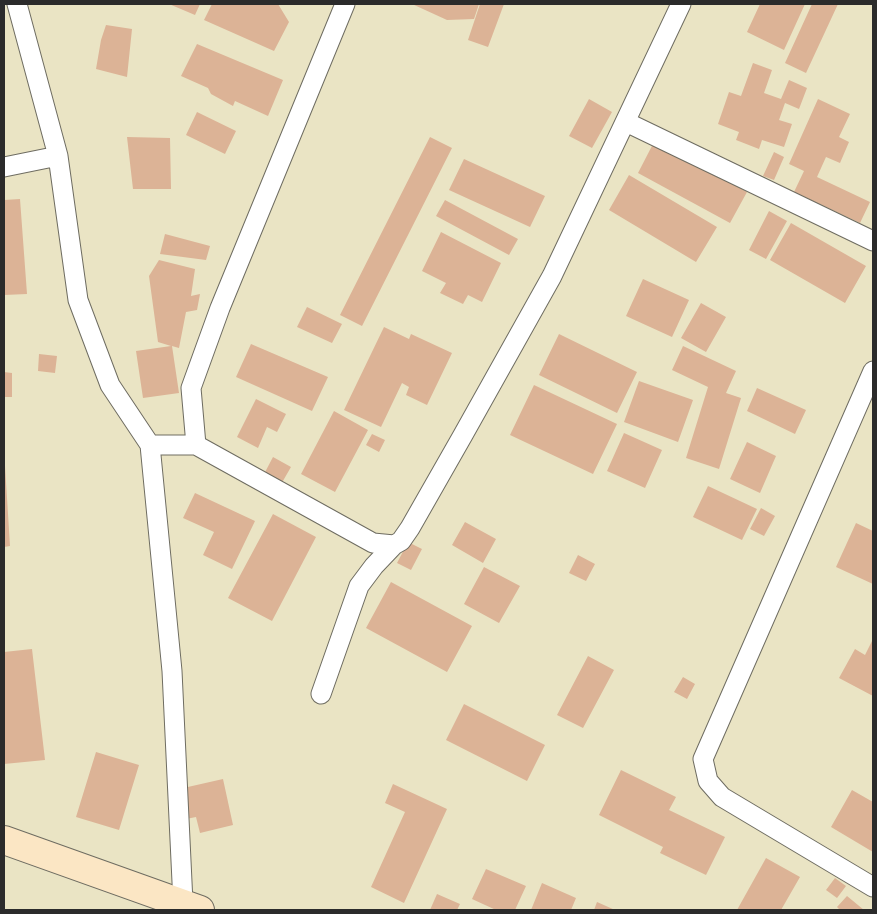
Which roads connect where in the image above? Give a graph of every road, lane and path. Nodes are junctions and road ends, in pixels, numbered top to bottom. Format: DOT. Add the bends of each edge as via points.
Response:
graph roads {
  1 [pos="17,4"];
  2 [pos="345,4"];
  3 [pos="681,4"];
  4 [pos="626,122"];
  5 [pos="58,156"];
  6 [pos="4,167"];
  7 [pos="873,241"];
  8 [pos="873,371"];
  9 [pos="150,445"];
  10 [pos="196,445"];
  11 [pos="394,545"];
  12 [pos="321,694"];
  13 [pos="4,840"];
  14 [pos="873,887"];
  15 [pos="187,908"];
  1 -- 5 [label="street"];
  2 -- 10 [label="street" via="220,308 191,388"];
  3 -- 4 [label="street"];
  4 -- 7 [label="street"];
  4 -- 11 [label="street" via="552,276 410,528"];
  5 -- 6 [label="street"];
  5 -- 9 [label="street" via="78,300 110,385"];
  8 -- 14 [label="street" via="703,759 708,781 722,797"];
  9 -- 10 [label="street"];
  9 -- 15 [label="street" via="172,671"];
  10 -- 11 [label="street" via="373,544"];
  11 -- 12 [label="street" via="359,586"];
  13 -- 15 [label="main road"];
}
